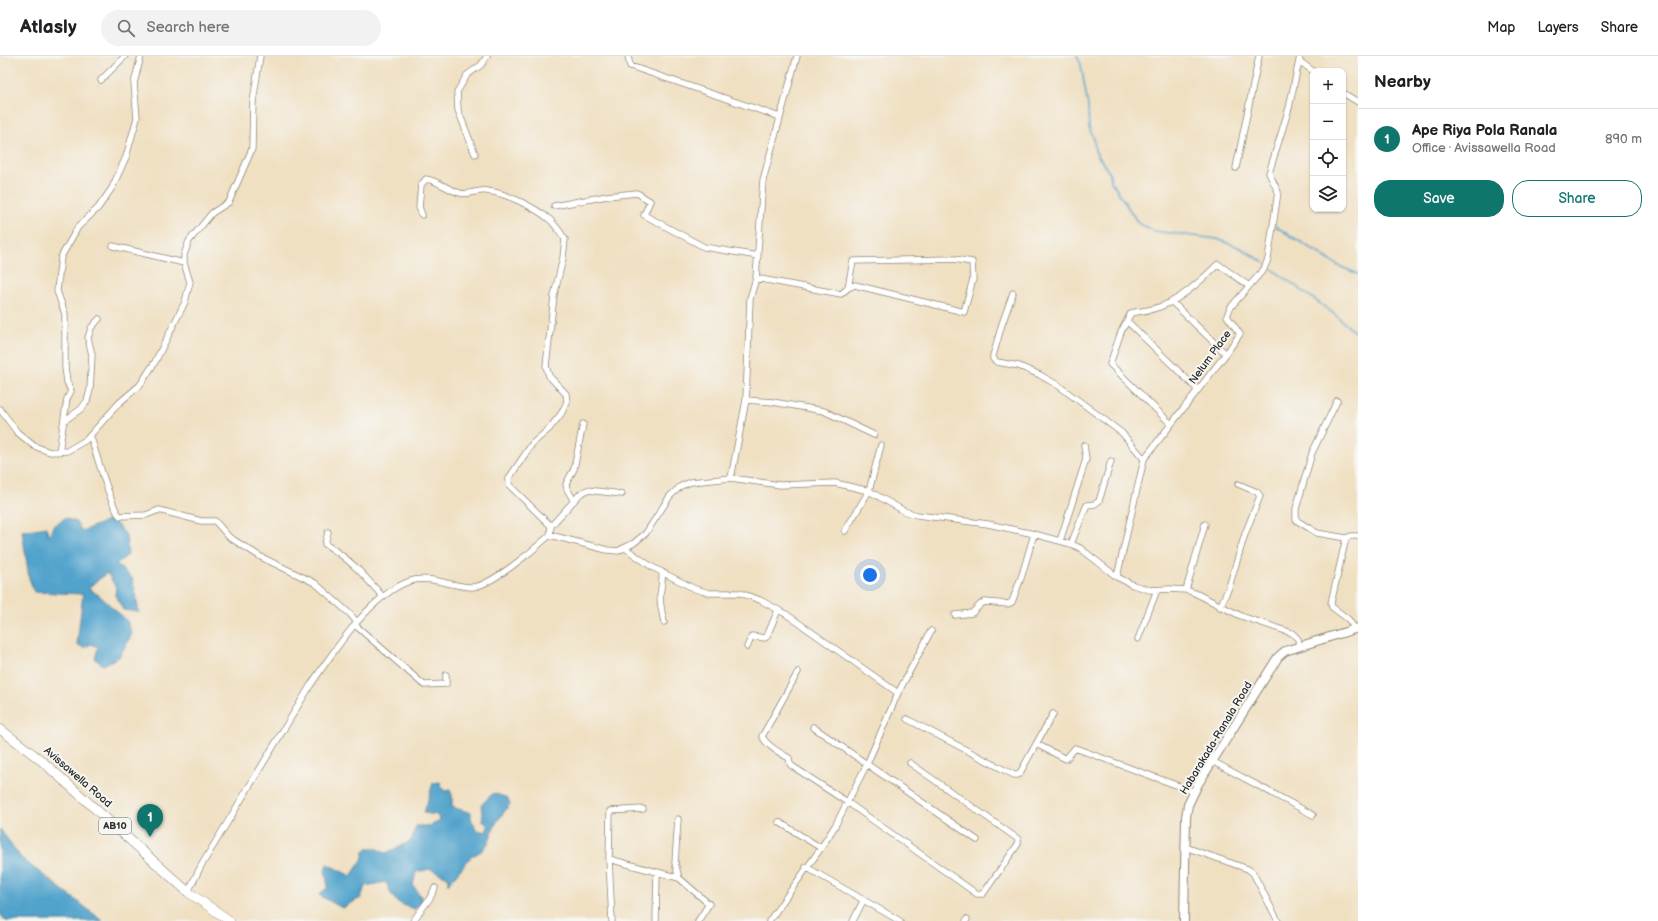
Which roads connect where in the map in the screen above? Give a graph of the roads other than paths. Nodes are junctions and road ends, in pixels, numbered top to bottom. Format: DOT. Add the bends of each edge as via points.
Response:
graph roads {
  1 [pos="125,56"];
  2 [pos="140,56"];
  3 [pos="260,56"];
  4 [pos="487,56"];
  5 [pos="628,56"];
  6 [pos="797,56"];
  7 [pos="1259,56"];
  8 [pos="1300,58"];
  9 [pos="1310,68"];
  10 [pos="101,80"];
  11 [pos="1346,95"];
  12 [pos="1358,102"];
  13 [pos="780,117"];
  14 [pos="475,154"];
  15 [pos="1236,168"];
  16 [pos="554,206"];
  17 [pos="422,215"];
  18 [pos="114,246"];
  19 [pos="758,256"];
  20 [pos="184,263"];
  21 [pos="756,278"];
  22 [pos="1249,286"];
  23 [pos="848,288"];
  24 [pos="1013,293"];
  25 [pos="1171,302"];
  26 [pos="99,319"];
  27 [pos="1127,321"];
  28 [pos="1226,354"];
  29 [pos="1198,390"];
  30 [pos="746,400"];
  31 [pos="1337,401"];
  32 [pos="0,409"];
  33 [pos="64,421"];
  34 [pos="583,424"];
  35 [pos="1171,424"];
  36 [pos="90,435"];
  37 [pos="874,435"];
  38 [pos="881,445"];
  39 [pos="1084,445"];
  40 [pos="58,452"];
  41 [pos="1144,459"];
  42 [pos="1111,461"];
  43 [pos="731,478"];
  44 [pos="1238,484"];
  45 [pos="869,491"];
  46 [pos="622,494"];
  47 [pos="574,501"];
  48 [pos="1205,524"];
  49 [pos="551,526"];
  50 [pos="845,531"];
  51 [pos="328,532"];
  52 [pos="1034,534"];
  53 [pos="550,535"];
  54 [pos="1358,536"];
  55 [pos="1346,538"];
  56 [pos="1060,540"];
  57 [pos="1071,544"];
  58 [pos="625,548"];
  59 [pos="662,572"];
  60 [pos="1117,577"];
  61 [pos="1157,590"];
  62 [pos="1186,590"];
  63 [pos="382,597"];
  64 [pos="1220,607"];
  65 [pos="778,610"];
  66 [pos="955,615"];
  67 [pos="664,622"];
  68 [pos="356,624"];
  69 [pos="1357,629"];
  70 [pos="931,631"];
  71 [pos="1138,639"];
  72 [pos="747,647"];
  73 [pos="1299,647"];
  74 [pos="798,672"];
  75 [pos="446,675"];
  76 [pos="898,693"];
  77 [pos="1053,714"];
  78 [pos="907,719"];
  79 [pos="813,727"];
  80 [pos="0,730"];
  81 [pos="1036,744"];
  82 [pos="1212,761"];
  83 [pos="910,763"];
  84 [pos="866,764"];
  85 [pos="1195,792"];
  86 [pos="847,802"];
  87 [pos="644,809"];
  88 [pos="1313,815"];
  89 [pos="678,819"];
  90 [pos="779,822"];
  91 [pos="977,840"];
  92 [pos="1185,847"];
  93 [pos="821,848"];
  94 [pos="609,859"];
  95 [pos="806,867"];
  96 [pos="657,873"];
  97 [pos="679,878"];
  98 [pos="435,888"];
  99 [pos="188,892"];
  100 [pos="863,901"];
  101 [pos="230,921"];
  102 [pos="413,921"];
  103 [pos="612,921"];
  104 [pos="656,921"];
  105 [pos="698,921"];
  106 [pos="769,921"];
  107 [pos="853,921"];
  108 [pos="900,921"];
  109 [pos="1184,921"];
  110 [pos="1278,921"];
  1 -- 10 [label="street"];
  2 -- 33 [label="street" via="134,83 137,118 126,156 112,188 98,208 78,227 61,257 57,291 64,314 67,382 71,391 67,399"];
  3 -- 20 [label="street" via="253,102 252,149 229,202 212,213 189,241"];
  4 -- 14 [label="street" via="481,65 468,75 457,92 458,110"];
  5 -- 13 [label="street" via="630,66"];
  6 -- 13 [label="street"];
  7 -- 15 [label="street"];
  8 -- 9 [label="street"];
  8 -- 22 [label="street, Nelum Place" via="1289,108 1269,173 1278,192 1268,259 1264,269"];
  11 -- 12 [label="street"];
  13 -- 19 [label="street" via="763,180"];
  16 -- 19 [label="street" via="637,193 650,201 644,214 704,247"];
  17 -- 49 [label="street" via="419,207 420,184 426,179 434,180 460,193 470,194 485,190 522,202 550,220 565,239 564,258 554,296 546,366 549,376 566,394 567,402 561,414 532,444 509,478 509,485"];
  18 -- 20 [label="street"];
  19 -- 21 [label="street"];
  20 -- 36 [label="street" via="190,282 184,302 155,362 140,385 119,403"];
  21 -- 23 [label="street" via="841,294"];
  21 -- 30 [label="street" via="750,299"];
  22 -- 25 [label="street" via="1218,264 1201,281"];
  22 -- 28 [label="street, Nelum Place" via="1230,308 1227,316 1240,334"];
  23 -- 23 [label="street" via="855,285 964,312 973,279 972,262 954,259 853,262"];
  24 -- 41 [label="street" via="993,360 1019,366 1059,386 1122,433"];
  25 -- 27 [label="street" via="1131,313"];
  25 -- 28 [label="street"];
  26 -- 33 [label="street" via="91,328 88,338 92,355 87,401 81,410"];
  27 -- 29 [label="street"];
  27 -- 35 [label="street" via="1110,364"];
  28 -- 29 [label="street, Nelum Place"];
  29 -- 35 [label="street, Nelum Place"];
  30 -- 37 [label="street" via="824,411"];
  30 -- 43 [label="street"];
  31 -- 55 [label="street" via="1312,453 1296,509 1296,520 1317,533"];
  32 -- 40 [label="street" via="17,432 34,446"];
  33 -- 40 [label="street"];
  34 -- 47 [label="street" via="574,469 566,484"];
  35 -- 41 [label="street, Nelum Place"];
  36 -- 40 [label="street" via="67,451"];
  36 -- 68 [label="street" via="117,514 146,515 159,510 201,521 215,521 229,537 314,583 349,613"];
  38 -- 45 [label="street"];
  39 -- 56 [label="street" via="1086,459"];
  41 -- 60 [label="street, Nelum Place"];
  42 -- 57 [label="street" via="1099,501 1087,504"];
  43 -- 45 [label="street" via="780,485 835,483"];
  43 -- 58 [label="street" via="692,482 681,486 670,496 646,533"];
  44 -- 64 [label="street" via="1257,492 1260,496"];
  45 -- 50 [label="street"];
  45 -- 52 [label="street" via="904,511 918,515 988,524"];
  46 -- 47 [label="street" via="587,490"];
  47 -- 49 [label="street"];
  48 -- 62 [label="street"];
  49 -- 53 [label="street"];
  51 -- 63 [label="street" via="325,544 360,569"];
  52 -- 56 [label="street"];
  52 -- 66 [label="street" via="1012,602 985,602 972,613"];
  53 -- 58 [label="street" via="606,550 618,551"];
  53 -- 63 [label="street" via="533,551 489,581 475,587 423,579 410,581"];
  54 -- 55 [label="street"];
  55 -- 69 [label="street" via="1331,603 1332,607"];
  56 -- 57 [label="street"];
  57 -- 60 [label="street"];
  58 -- 59 [label="street" via="638,559"];
  59 -- 65 [label="street" via="695,589 709,593 740,593"];
  59 -- 67 [label="street" via="660,595"];
  60 -- 61 [label="street" via="1138,587"];
  61 -- 62 [label="street"];
  61 -- 71 [label="street"];
  62 -- 64 [label="street"];
  63 -- 68 [label="street"];
  64 -- 73 [label="street" via="1292,633 1298,639"];
  65 -- 72 [label="street" via="766,638 752,636"];
  65 -- 76 [label="street"];
  68 -- 75 [label="street" via="424,685 446,684"];
  68 -- 99 [label="street" via="329,657 310,686 201,866"];
  69 -- 73 [label="main road, Habarakada-Ranala Road"];
  70 -- 76 [label="street"];
  73 -- 82 [label="main road, Habarakada-Ranala Road" via="1285,651 1278,657"];
  74 -- 86 [label="street" via="762,736 767,744 790,758 790,764"];
  76 -- 84 [label="street"];
  77 -- 81 [label="street"];
  78 -- 81 [label="street" via="1014,775 1020,773"];
  79 -- 84 [label="street"];
  80 -- 99 [label="main road, Avissawella Road / AB10" via="42,761"];
  81 -- 85 [label="street" via="1066,759 1075,748"];
  82 -- 85 [label="main road, Habarakada-Ranala Road"];
  82 -- 88 [label="street"];
  83 -- 86 [label="street" via="1018,839 1018,844 983,894 977,894"];
  84 -- 86 [label="street"];
  84 -- 91 [label="street"];
  85 -- 92 [label="main road, Habarakada-Ranala Road" via="1188,805"];
  86 -- 93 [label="street"];
  87 -- 94 [label="street" via="610,810"];
  89 -- 97 [label="street" via="675,863"];
  90 -- 93 [label="street"];
  92 -- 109 [label="main road, Habarakada-Ranala Road"];
  92 -- 110 [label="street" via="1248,869 1253,873"];
  93 -- 95 [label="street"];
  94 -- 96 [label="street"];
  94 -- 103 [label="street"];
  95 -- 100 [label="street"];
  95 -- 106 [label="street"];
  96 -- 97 [label="street"];
  96 -- 104 [label="street"];
  97 -- 105 [label="street" via="709,904"];
  98 -- 102 [label="street"];
  99 -- 101 [label="main road, Avissawella Road / AB10"];
  100 -- 107 [label="street"];
  100 -- 108 [label="street"];
}
